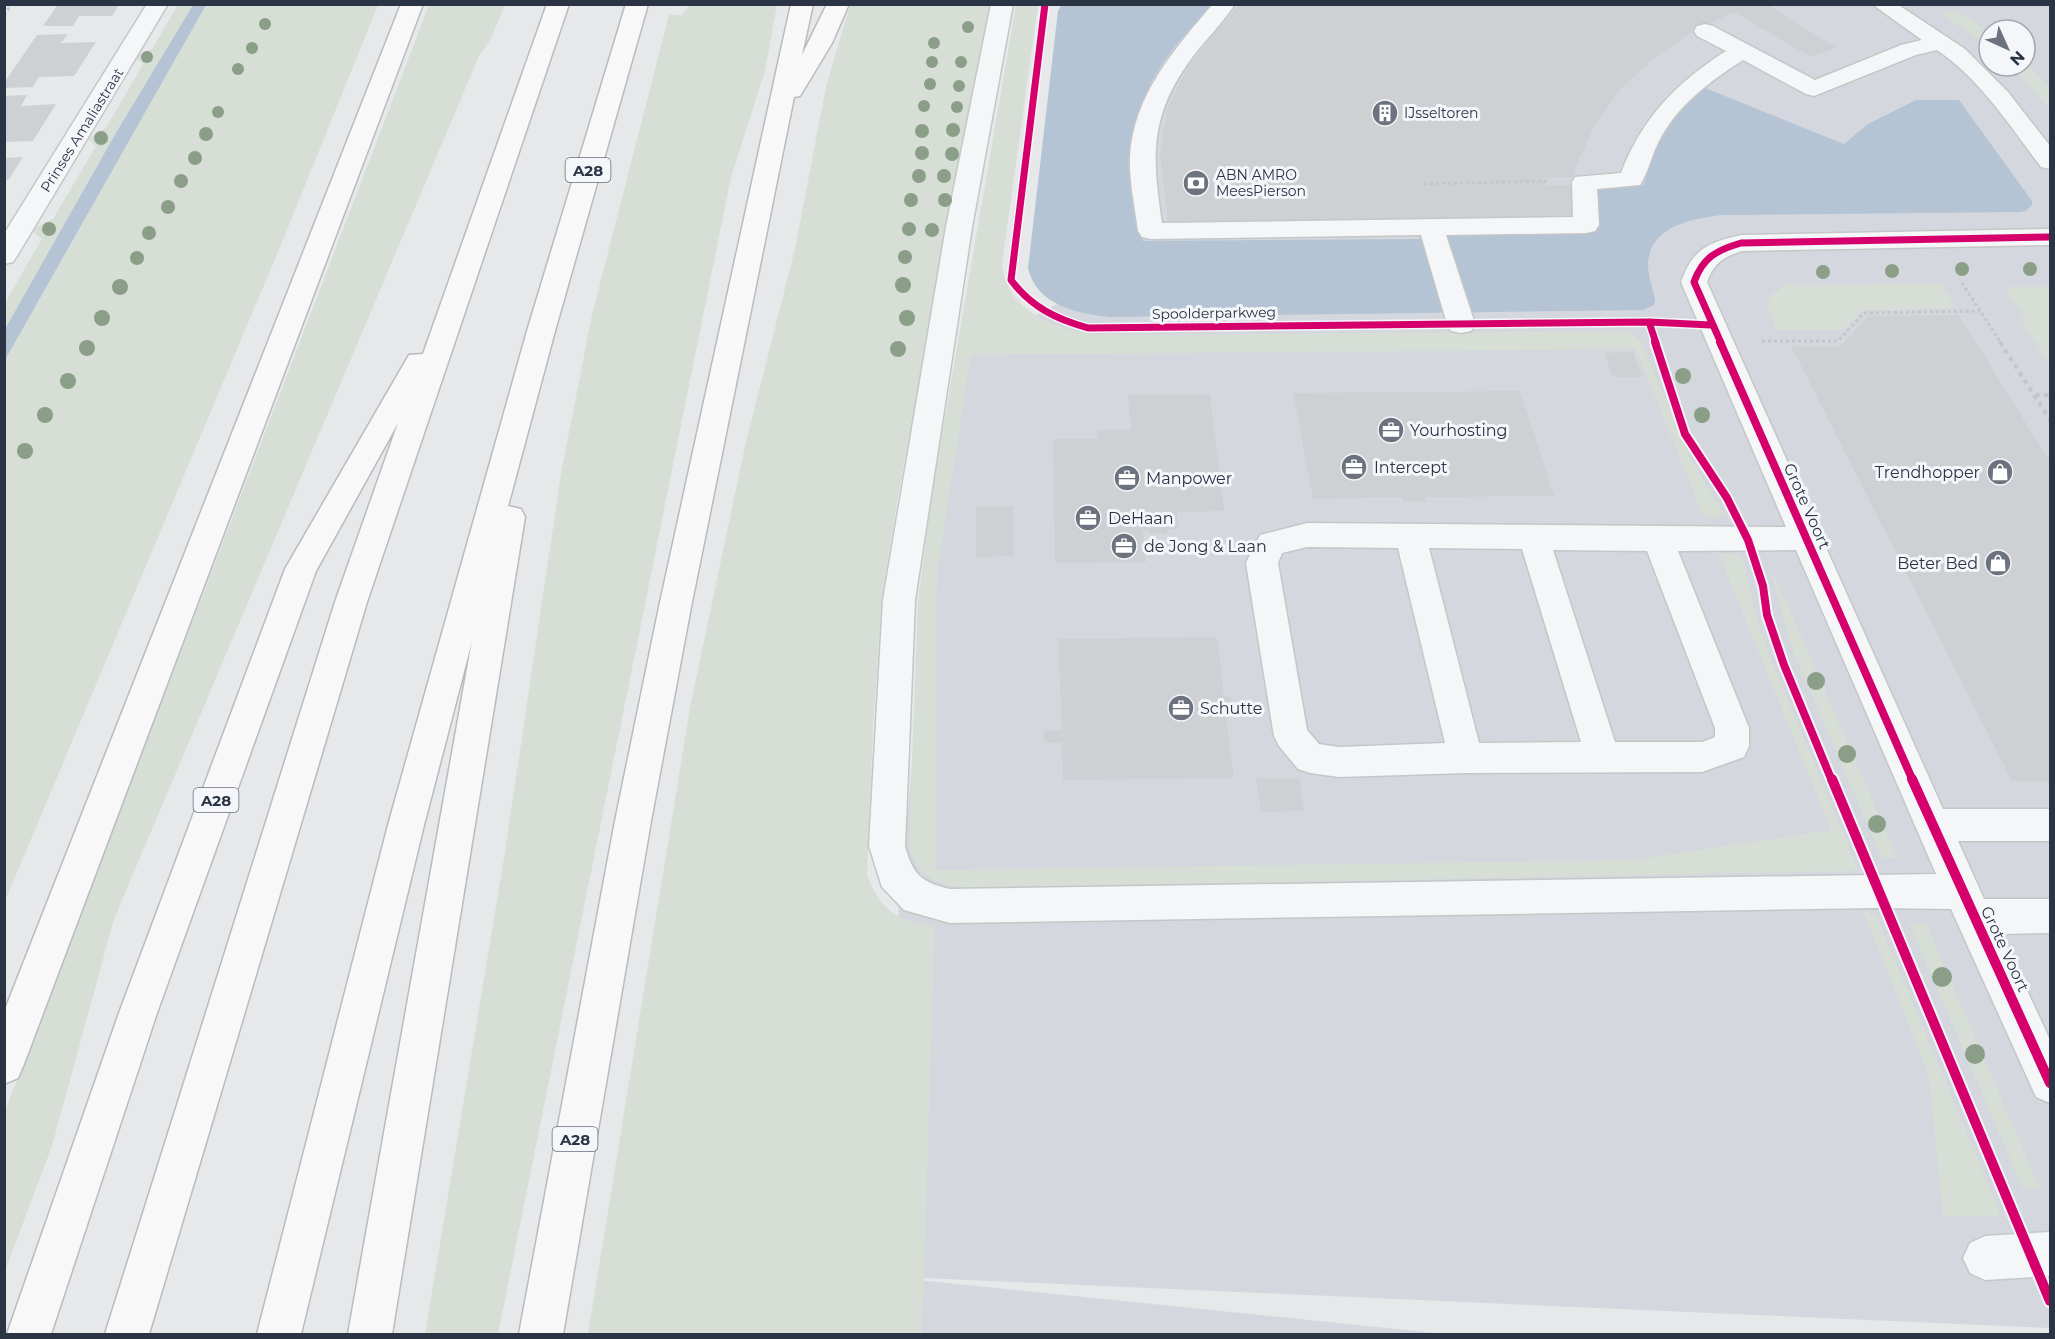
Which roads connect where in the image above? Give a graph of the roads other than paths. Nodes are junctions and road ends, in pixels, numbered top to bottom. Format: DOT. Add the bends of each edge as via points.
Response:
graph roads {
  1 [pos="158,4"];
  2 [pos="412,4"];
  3 [pos="802,4"];
  4 [pos="838,4"];
  5 [pos="1002,4"];
  6 [pos="1225,4"];
  7 [pos="1882,4"];
  8 [pos="557,7"];
  9 [pos="636,7"];
  10 [pos="1705,31"];
  11 [pos="1940,43"];
  12 [pos="1742,51"];
  13 [pos="781,110"];
  14 [pos="2050,162"];
  15 [pos="1432,231"];
  16 [pos="2050,237"];
  17 [pos="4,256"];
  18 [pos="460,290"];
  19 [pos="1459,320"];
  20 [pos="541,331"];
  21 [pos="1410,536"];
  22 [pos="1534,538"];
  23 [pos="1804,538"];
  24 [pos="1658,539"];
  25 [pos="1603,757"];
  26 [pos="1466,758"];
  27 [pos="1935,825"];
  28 [pos="2050,825"];
  29 [pos="1968,904"];
  30 [pos="2050,916"];
  31 [pos="4,1064"];
  32 [pos="2050,1083"];
  33 [pos="2050,1254"];
  34 [pos="1985,1258"];
  35 [pos="30,1335"];
  36 [pos="127,1335"];
  37 [pos="279,1335"];
  38 [pos="370,1335"];
  39 [pos="541,1335"];
  1 -- 17 [label="street, Prinses Amaliastraat"];
  2 -- 31 [label="highway"];
  3 -- 13 [label="highway, A28"];
  4 -- 13 [label="highway, A28" via="821,43"];
  5 -- 29 [label="street" via="959,226 899,600 887,846 895,875 917,897 950,906 1865,891"];
  6 -- 15 [label="street" via="1165,80 1147,124 1142,157 1151,231"];
  7 -- 11 [label="street"];
  8 -- 18 [label="highway, A28"];
  9 -- 20 [label="highway, A28"];
  10 -- 12 [label="street"];
  11 -- 12 [label="street" via="1898,54 1814,89"];
  11 -- 14 [label="street" via="1957,54 2000,97"];
  12 -- 15 [label="street" via="1702,76 1669,107 1647,140 1631,180 1584,182 1586,225"];
  13 -- 39 [label="highway, A28" via="637,798"];
  15 -- 19 [label="street"];
  16 -- 23 [label="street, Grote Voort" via="1741,243 1715,250 1700,264 1694,282"];
  18 -- 35 [label="highway, A28" via="301,569 138,1013"];
  18 -- 36 [label="highway, A28" via="351,602"];
  20 -- 37 [label="highway, A28" via="406,825"];
  20 -- 38 [label="highway, A28"];
  21 -- 22 [label="street"];
  21 -- 26 [label="street"];
  21 -- 26 [label="street" via="1307,535 1271,544 1262,563 1291,736 1310,758 1339,762"];
  22 -- 24 [label="street"];
  22 -- 25 [label="street"];
  23 -- 24 [label="street"];
  23 -- 27 [label="street, Grote Voort"];
  24 -- 25 [label="street" via="1732,728 1732,746 1702,757"];
  25 -- 26 [label="street"];
  27 -- 28 [label="street"];
  27 -- 29 [label="street, Grote Voort"];
  29 -- 30 [label="street"];
  29 -- 32 [label="street, Grote Voort"];
  33 -- 34 [label="street"];
}
